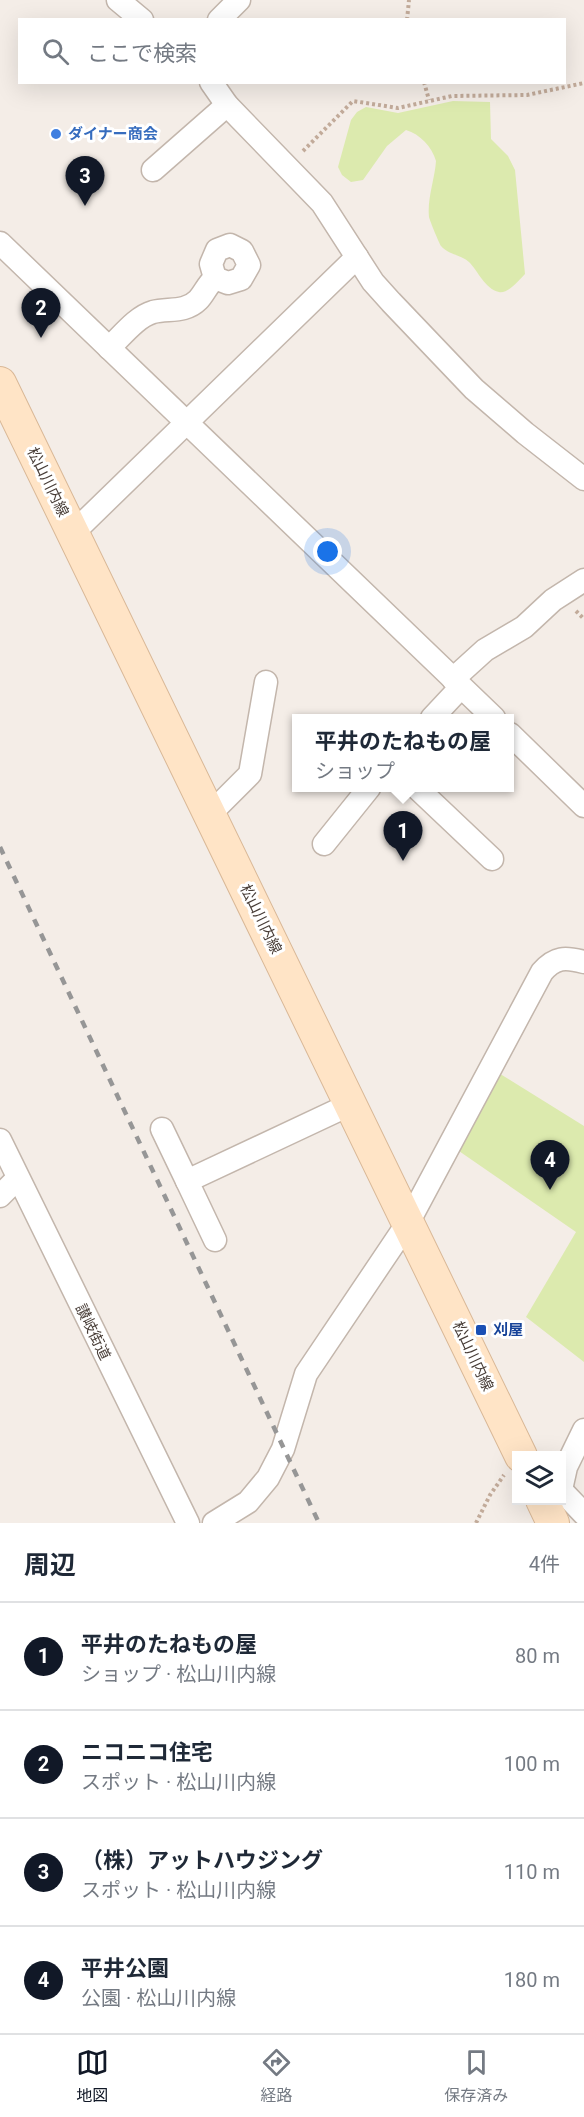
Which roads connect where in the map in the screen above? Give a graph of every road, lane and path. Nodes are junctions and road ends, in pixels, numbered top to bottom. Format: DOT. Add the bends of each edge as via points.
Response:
graph roads {
  1 [pos="118,0"];
  2 [pos="239,0"];
  3 [pos="408,0"];
  4 [pos="140,18"];
  5 [pos="221,18"];
  6 [pos="407,18"];
  7 [pos="584,83"];
  8 [pos="212,84"];
  9 [pos="425,84"];
  10 [pos="429,100"];
  11 [pos="227,105"];
  12 [pos="288,167"];
  13 [pos="153,170"];
  14 [pos="0,243"];
  15 [pos="357,257"];
  16 [pos="215,278"];
  17 [pos="110,348"];
  18 [pos="0,382"];
  19 [pos="188,423"];
  20 [pos="584,479"];
  21 [pos="73,533"];
  22 [pos="584,580"];
  23 [pos="266,682"];
  24 [pos="457,683"];
  25 [pos="435,714"];
  26 [pos="490,714"];
  27 [pos="514,738"];
  28 [pos="366,792"];
  29 [pos="421,792"];
  30 [pos="584,806"];
  31 [pos="210,814"];
  32 [pos="324,844"];
  33 [pos="492,859"];
  34 [pos="584,962"];
  35 [pos="351,1104"];
  36 [pos="162,1129"];
  37 [pos="0,1140"];
  38 [pos="17,1179"];
  39 [pos="187,1181"];
  40 [pos="0,1196"];
  41 [pos="409,1221"];
  42 [pos="215,1240"];
  43 [pos="584,1430"];
  44 [pos="512,1454"];
  45 [pos="512,1465"];
  46 [pos="566,1467"];
  47 [pos="566,1496"];
  48 [pos="584,1514"];
  49 [pos="188,1523"];
  50 [pos="214,1523"];
  51 [pos="476,1523"];
  1 -- 4 [label="street"];
  2 -- 5 [label="street"];
  3 -- 6 [label="path"];
  7 -- 10 [label="path" via="527,95"];
  8 -- 11 [label="street"];
  9 -- 10 [label="path"];
  10 -- 12 [label="path" via="398,108 352,101"];
  11 -- 12 [label="street"];
  11 -- 13 [label="street"];
  12 -- 15 [label="street" via="322,203"];
  14 -- 17 [label="street"];
  15 -- 19 [label="street"];
  15 -- 20 [label="street" via="373,282 474,389"];
  16 -- 17 [label="street" via="198,300 174,312 153,312 134,323"];
  17 -- 19 [label="street"];
  18 -- 21 [label="main road, 松山川内線"];
  19 -- 21 [label="street"];
  19 -- 24 [label="street"];
  21 -- 31 [label="main road, 松山川内線"];
  22 -- 24 [label="street" via="553,600 524,627 485,650"];
  23 -- 31 [label="street" via="250,774"];
  24 -- 25 [label="street"];
  24 -- 26 [label="street"];
  27 -- 30 [label="street"];
  28 -- 32 [label="street"];
  29 -- 33 [label="street"];
  31 -- 35 [label="main road, 松山川内線"];
  34 -- 41 [label="street" via="556,959 542,972"];
  35 -- 39 [label="street"];
  35 -- 41 [label="main road, 松山川内線"];
  36 -- 39 [label="street"];
  37 -- 38 [label="street, 讃岐街道"];
  38 -- 40 [label="street"];
  38 -- 49 [label="street, 讃岐街道"];
  39 -- 42 [label="street"];
  41 -- 44 [label="main road, 松山川内線"];
  41 -- 50 [label="street" via="306,1374 283,1449 268,1478 248,1502"];
  43 -- 46 [label="street"];
  45 -- 51 [label="path" via="490,1494"];
  47 -- 48 [label="street"];
}
